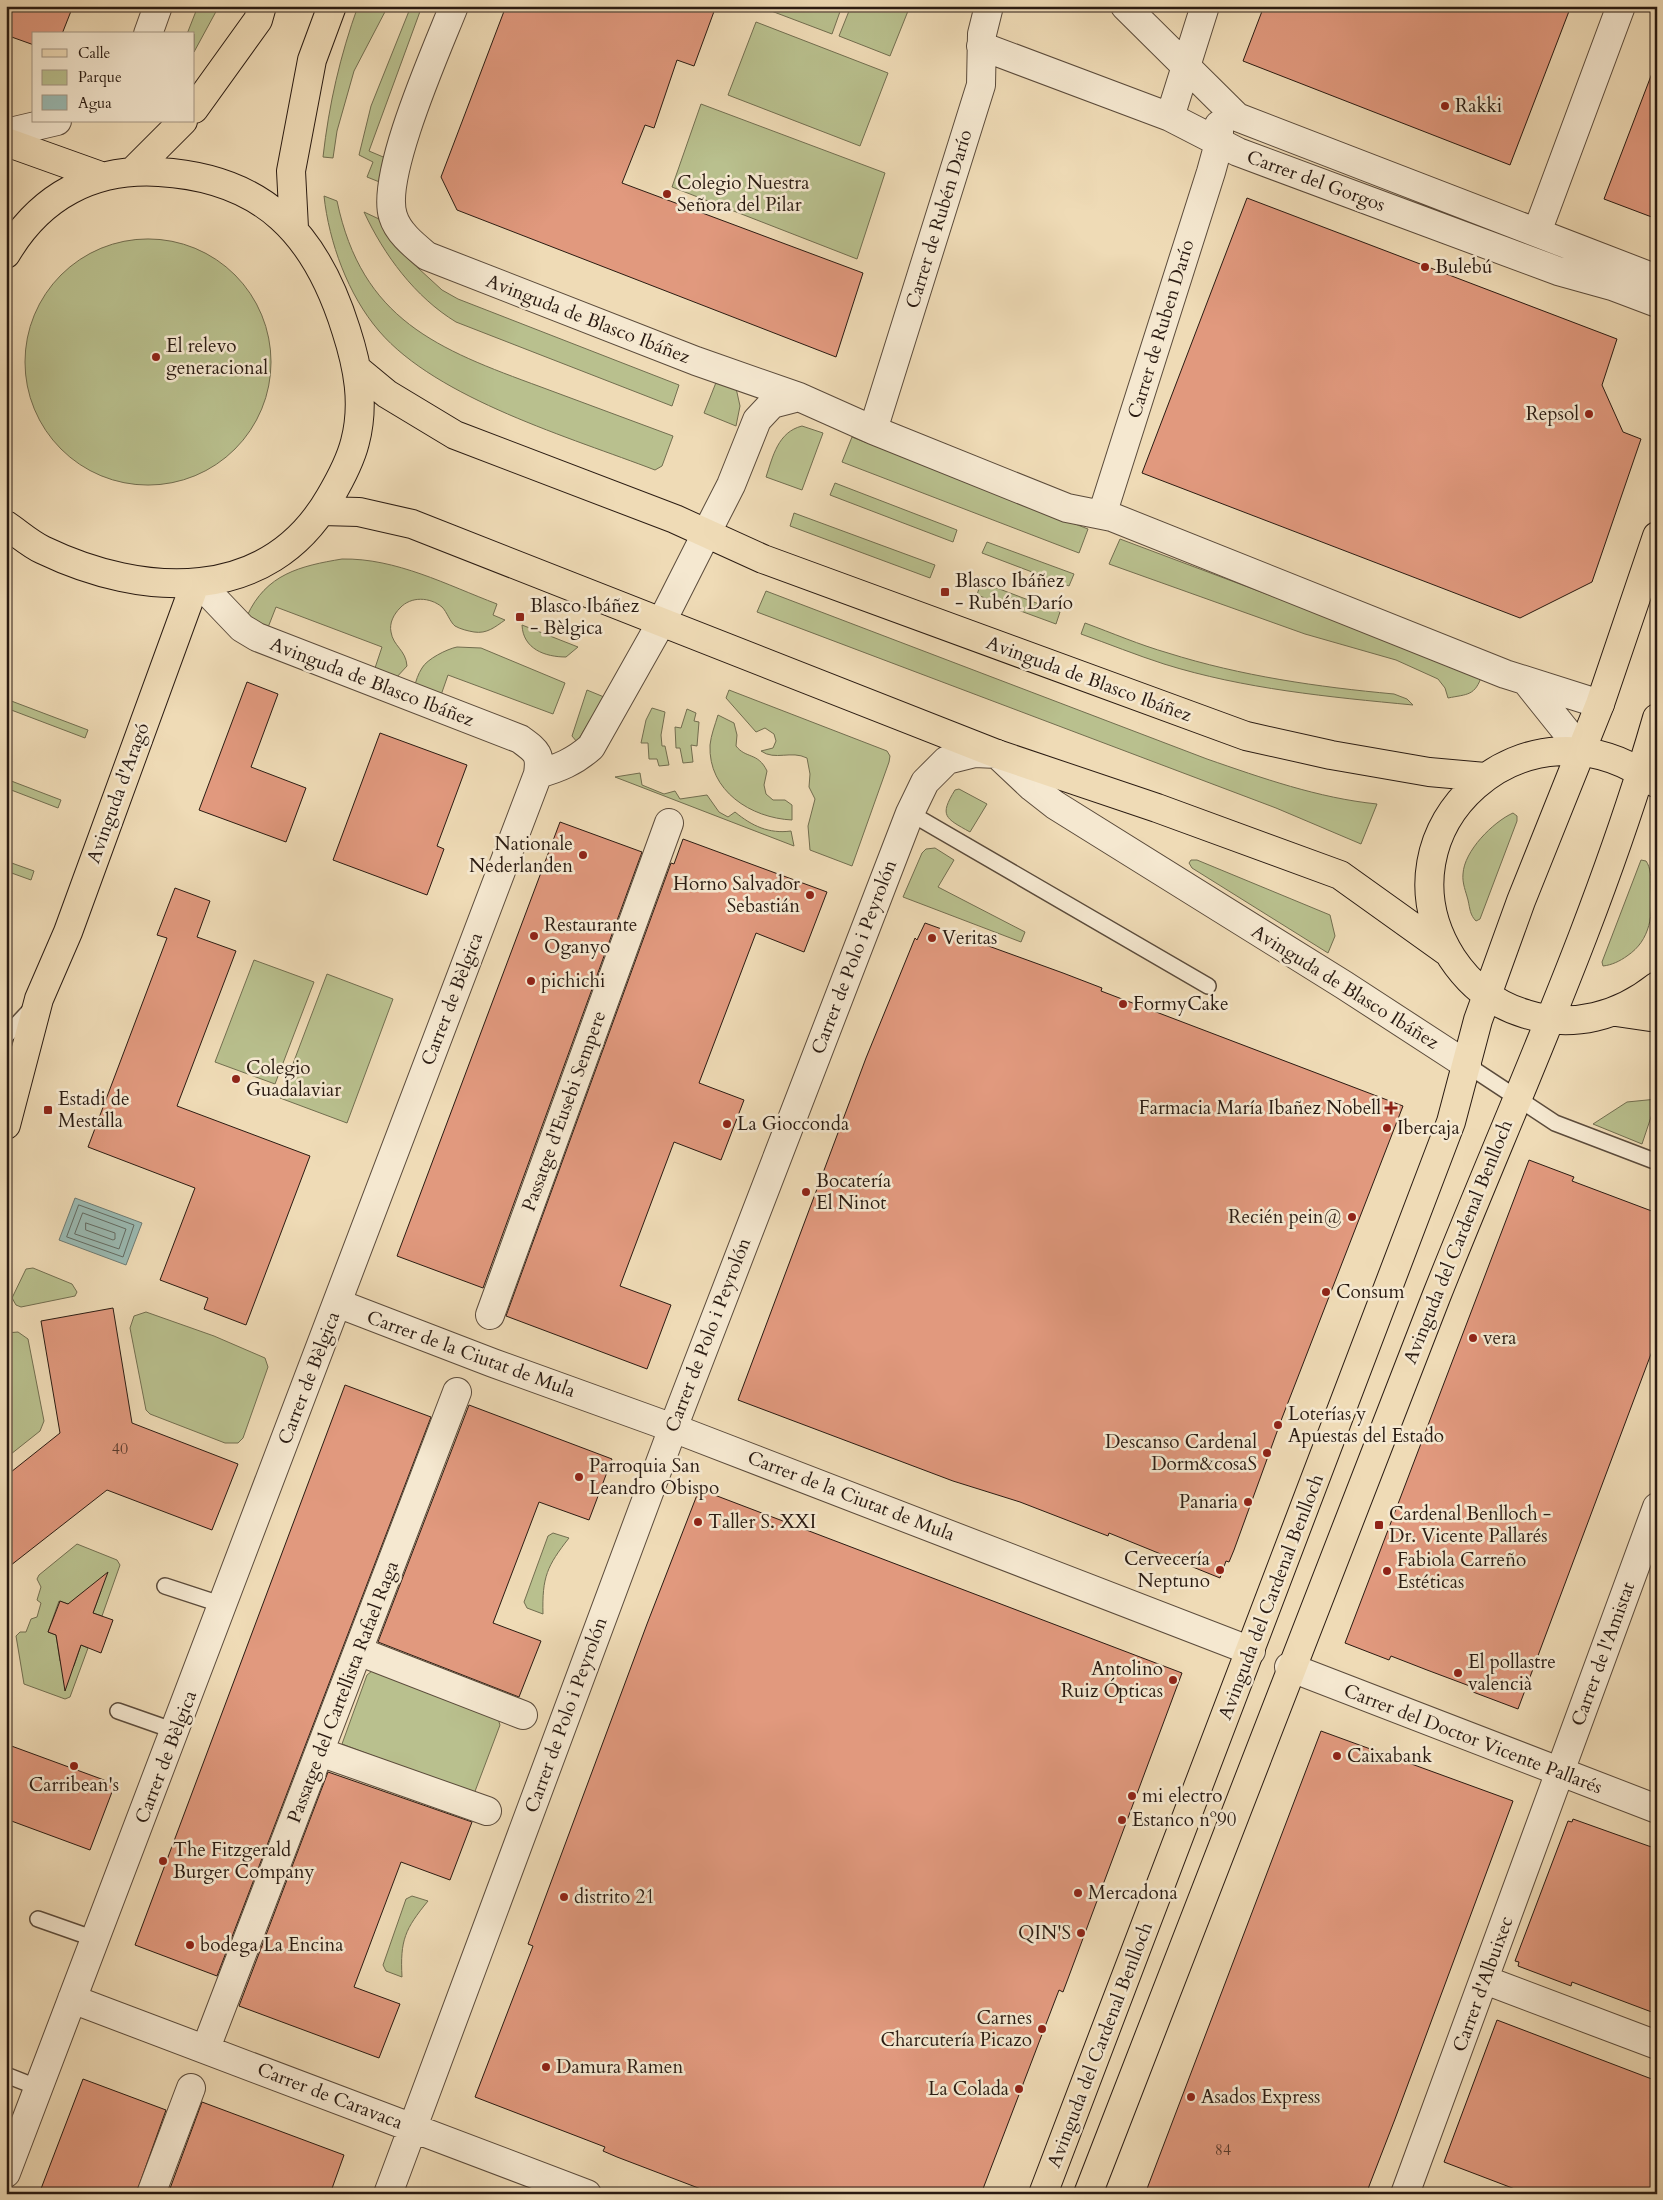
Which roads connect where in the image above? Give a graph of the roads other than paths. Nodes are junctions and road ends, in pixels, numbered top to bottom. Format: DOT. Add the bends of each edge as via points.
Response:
graph roads {
  1 [pos="158,6"];
  2 [pos="262,6"];
  3 [pos="332,6"];
  4 [pos="454,6"];
  5 [pos="989,6"];
  6 [pos="1126,6"];
  7 [pos="1205,6"];
  8 [pos="1621,6"];
  9 [pos="149,32"];
  10 [pos="981,46"];
  11 [pos="1185,66"];
  12 [pos="1213,95"];
  13 [pos="195,108"];
  14 [pos="1170,117"];
  15 [pos="53,122"];
  16 [pos="182,122"];
  17 [pos="6,133"];
  18 [pos="6,142"];
  19 [pos="1219,143"];
  20 [pos="133,171"];
  21 [pos="101,176"];
  22 [pos="294,228"];
  23 [pos="1538,232"];
  24 [pos="6,254"];
  25 [pos="1657,279"];
  26 [pos="1657,303"];
  27 [pos="358,370"];
  28 [pos="799,397"];
  29 [pos="873,430"];
  30 [pos="322,511"];
  31 [pos="1102,515"];
  32 [pos="6,525"];
  33 [pos="707,532"];
  34 [pos="1657,536"];
  35 [pos="197,584"];
  36 [pos="662,621"];
  37 [pos="1526,681"];
  38 [pos="1600,704"];
  39 [pos="1657,718"];
  40 [pos="1582,751"];
  41 [pos="997,754"];
  42 [pos="538,774"];
  43 [pos="1485,777"];
  44 [pos="1649,778"];
  45 [pos="910,813"];
  46 [pos="669,824"];
  47 [pos="1449,952"];
  48 [pos="1208,986"];
  49 [pos="1657,986"];
  50 [pos="1488,996"];
  51 [pos="39,999"];
  52 [pos="1616,1012"];
  53 [pos="1657,1018"];
  54 [pos="1550,1020"];
  55 [pos="6,1036"];
  56 [pos="1467,1065"];
  57 [pos="1516,1098"];
  58 [pos="6,1126"];
  59 [pos="1657,1162"];
  60 [pos="337,1303"];
  61 [pos="490,1315"];
  62 [pos="457,1392"];
  63 [pos="673,1428"];
  64 [pos="1657,1508"];
  65 [pos="165,1586"];
  66 [pos="223,1605"];
  67 [pos="1251,1651"];
  68 [pos="358,1652"];
  69 [pos="1289,1667"];
  70 [pos="118,1711"];
  71 [pos="523,1715"];
  72 [pos="175,1731"];
  73 [pos="320,1752"];
  74 [pos="1559,1773"];
  75 [pos="1657,1809"];
  76 [pos="487,1811"];
  77 [pos="38,1919"];
  78 [pos="96,1940"];
  79 [pos="1485,1980"];
  80 [pos="72,1999"];
  81 [pos="1657,2045"];
  82 [pos="206,2048"];
  83 [pos="6,2075"];
  84 [pos="39,2088"];
  85 [pos="191,2088"];
  86 [pos="414,2127"];
  87 [pos="6,2173"];
  88 [pos="1413,2191"];
  89 [pos="150,2194"];
  90 [pos="388,2194"];
  91 [pos="587,2194"];
  92 [pos="1044,2194"];
  93 [pos="1088,2194"];
  1 -- 9 [label="street"];
  2 -- 13 [label="main road" via="258,20"];
  3 -- 22 [label="main road" via="312,60 291,171"];
  4 -- 28 [label="street, Avinguda de Blasco Ibáñez" via="395,167 391,201 393,217 407,239 427,256 696,361"];
  5 -- 10 [label="street, Carrer de Rubén Darío"];
  6 -- 11 [label="street, Carrer del Gorgos"];
  7 -- 11 [label="street"];
  8 -- 23 [label="street"];
  10 -- 14 [label="street, Carrer del Gorgos"];
  10 -- 29 [label="street, Carrer de Rubén Darío" via="981,85"];
  11 -- 12 [label="street, Carrer del Gorgos"];
  11 -- 14 [label="street"];
  12 -- 19 [label="street" via="1218,111"];
  12 -- 23 [label="street, Carrer del Gorgos" via="1237,117"];
  14 -- 19 [label="street, Carrer del Gorgos"];
  15 -- 17 [label="street"];
  16 -- 20 [label="main road"];
  18 -- 21 [label="main road"];
  19 -- 26 [label="street, Carrer del Gorgos" via="1558,271"];
  19 -- 31 [label="street, Carrer de Ruben Darío"];
  20 -- 21 [label="main road"];
  20 -- 22 [label="main road" via="205,178 239,189"];
  21 -- 24 [label="main road" via="70,189 46,206"];
  22 -- 27 [label="main road" via="316,258 337,300"];
  23 -- 25 [label="street, Carrer del Gorgos"];
  27 -- 30 [label="main road" via="359,416 355,443"];
  27 -- 33 [label="main road, Avinguda de Blasco Ibáñez" via="387,394 455,435"];
  28 -- 29 [label="street, Avinguda de Blasco Ibáñez"];
  28 -- 33 [label="street" via="772,404 757,420 731,485"];
  29 -- 31 [label="street, Avinguda de Blasco Ibáñez" via="1067,508"];
  30 -- 35 [label="main road" via="290,546 266,562 235,576"];
  30 -- 36 [label="main road, Avinguda de Blasco Ibáñez" via="359,512 412,524"];
  31 -- 37 [label="street, Avinguda de Blasco Ibáñez"];
  32 -- 35 [label="main road" via="41,550 88,569 142,580"];
  33 -- 36 [label="street"];
  33 -- 43 [label="main road, Avinguda de Blasco Ibáñez" via="763,559 1246,736 1429,772"];
  34 -- 38 [label="main road, Avinguda del Cardenal Benlloch"];
  35 -- 42 [label="street, Avinguda de Blasco Ibáñez" via="242,628 257,638 520,739 536,751 540,762"];
  35 -- 51 [label="main road, Avinguda d'Aragó" via="68,932"];
  36 -- 41 [label="main road, Avinguda de Blasco Ibáñez"];
  36 -- 42 [label="street" via="591,747 563,767"];
  37 -- 38 [label="street, Avinguda de Blasco Ibáñez"];
  37 -- 40 [label="street, Avinguda de Blasco Ibáñez"];
  38 -- 40 [label="main road, Avinguda del Cardenal Benlloch"];
  39 -- 44 [label="main road, Avinguda del Cardenal Benlloch"];
  40 -- 43 [label="main road, Avinguda de Blasco Ibáñez" via="1541,752"];
  40 -- 44 [label="main road, Avinguda de Blasco Ibáñez" via="1613,758"];
  40 -- 50 [label="main road, Avinguda del Cardenal Benlloch" via="1521,901"];
  41 -- 45 [label="street, Carrer de Polo i Peyrolón" via="975,753 947,760 925,782"];
  41 -- 47 [label="main road, Avinguda de Blasco Ibáñez" via="1340,875"];
  41 -- 56 [label="street, Avinguda de Blasco Ibáñez" via="1055,805"];
  42 -- 60 [label="street, Carrer de Bèlgica"];
  43 -- 47 [label="main road, Avinguda de Blasco Ibáñez" via="1455,809 1444,827 1433,862 1431,890 1434,912 1439,933"];
  44 -- 54 [label="main road, Avinguda del Cardenal Benlloch"];
  45 -- 48 [label="lane"];
  45 -- 63 [label="street, Carrer de Polo i Peyrolón"];
  46 -- 61 [label="street, Passatge d'Eusebi Sempere"];
  47 -- 50 [label="main road, Avinguda de Blasco Ibáñez" via="1470,981"];
  49 -- 52 [label="main road, Avinguda de Blasco Ibáñez"];
  50 -- 54 [label="main road, Avinguda de Blasco Ibáñez" via="1518,1012"];
  50 -- 56 [label="main road, Avinguda del Cardenal Benlloch" via="1478,1020"];
  51 -- 55 [label="lane, Avinguda d'Aragó"];
  51 -- 58 [label="main road, Avinguda d'Aragó"];
  52 -- 53 [label="main road, Avinguda de Blasco Ibáñez"];
  52 -- 54 [label="main road, Avinguda de Blasco Ibáñez" via="1584,1020"];
  54 -- 57 [label="main road, Avinguda del Cardenal Benlloch"];
  56 -- 57 [label="lane, Avinguda de Blasco Ibáñez"];
  56 -- 67 [label="main road, Avinguda del Cardenal Benlloch" via="1451,1122"];
  57 -- 59 [label="lane, Avinguda de Blasco Ibáñez" via="1555,1123"];
  57 -- 69 [label="main road, Avinguda del Cardenal Benlloch"];
  60 -- 63 [label="street, Carrer de la Ciutat de Mula"];
  60 -- 66 [label="street, Carrer de Bèlgica"];
  62 -- 68 [label="street, Passatge del Cartellista Rafael Raga"];
  63 -- 67 [label="street, Carrer de la Ciutat de Mula"];
  63 -- 86 [label="street, Carrer de Polo i Peyrolón"];
  64 -- 74 [label="street, Carrer de l'Amistat"];
  65 -- 66 [label="lane"];
  66 -- 72 [label="street, Carrer de Bèlgica"];
  67 -- 92 [label="main road, Avinguda del Cardenal Benlloch"];
  68 -- 71 [label="street"];
  68 -- 73 [label="street, Passatge del Cartellista Rafael Raga"];
  69 -- 74 [label="street, Carrer del Doctor Vicente Pallarés"];
  69 -- 93 [label="main road, Avinguda del Cardenal Benlloch"];
  70 -- 72 [label="lane"];
  72 -- 78 [label="street, Carrer de Bèlgica"];
  73 -- 76 [label="street"];
  73 -- 82 [label="street, Passatge del Cartellista Rafael Raga"];
  74 -- 75 [label="street, Carrer del Doctor Vicente Pallarés"];
  74 -- 79 [label="street, Carrer d'Albuixec"];
  77 -- 78 [label="lane"];
  78 -- 80 [label="street, Carrer de Bèlgica"];
  79 -- 81 [label="street"];
  79 -- 88 [label="street, Carrer d'Albuixec"];
  80 -- 82 [label="street, Carrer de Caravaca"];
  80 -- 84 [label="street, Carrer de Bèlgica"];
  82 -- 86 [label="street, Carrer de Caravaca"];
  83 -- 84 [label="lane"];
  84 -- 87 [label="street, Carrer de Bèlgica"];
  85 -- 89 [label="street"];
  86 -- 90 [label="street, Carrer de Polo i Peyrolón"];
  86 -- 91 [label="street, Carrer de Caravaca"];
}
